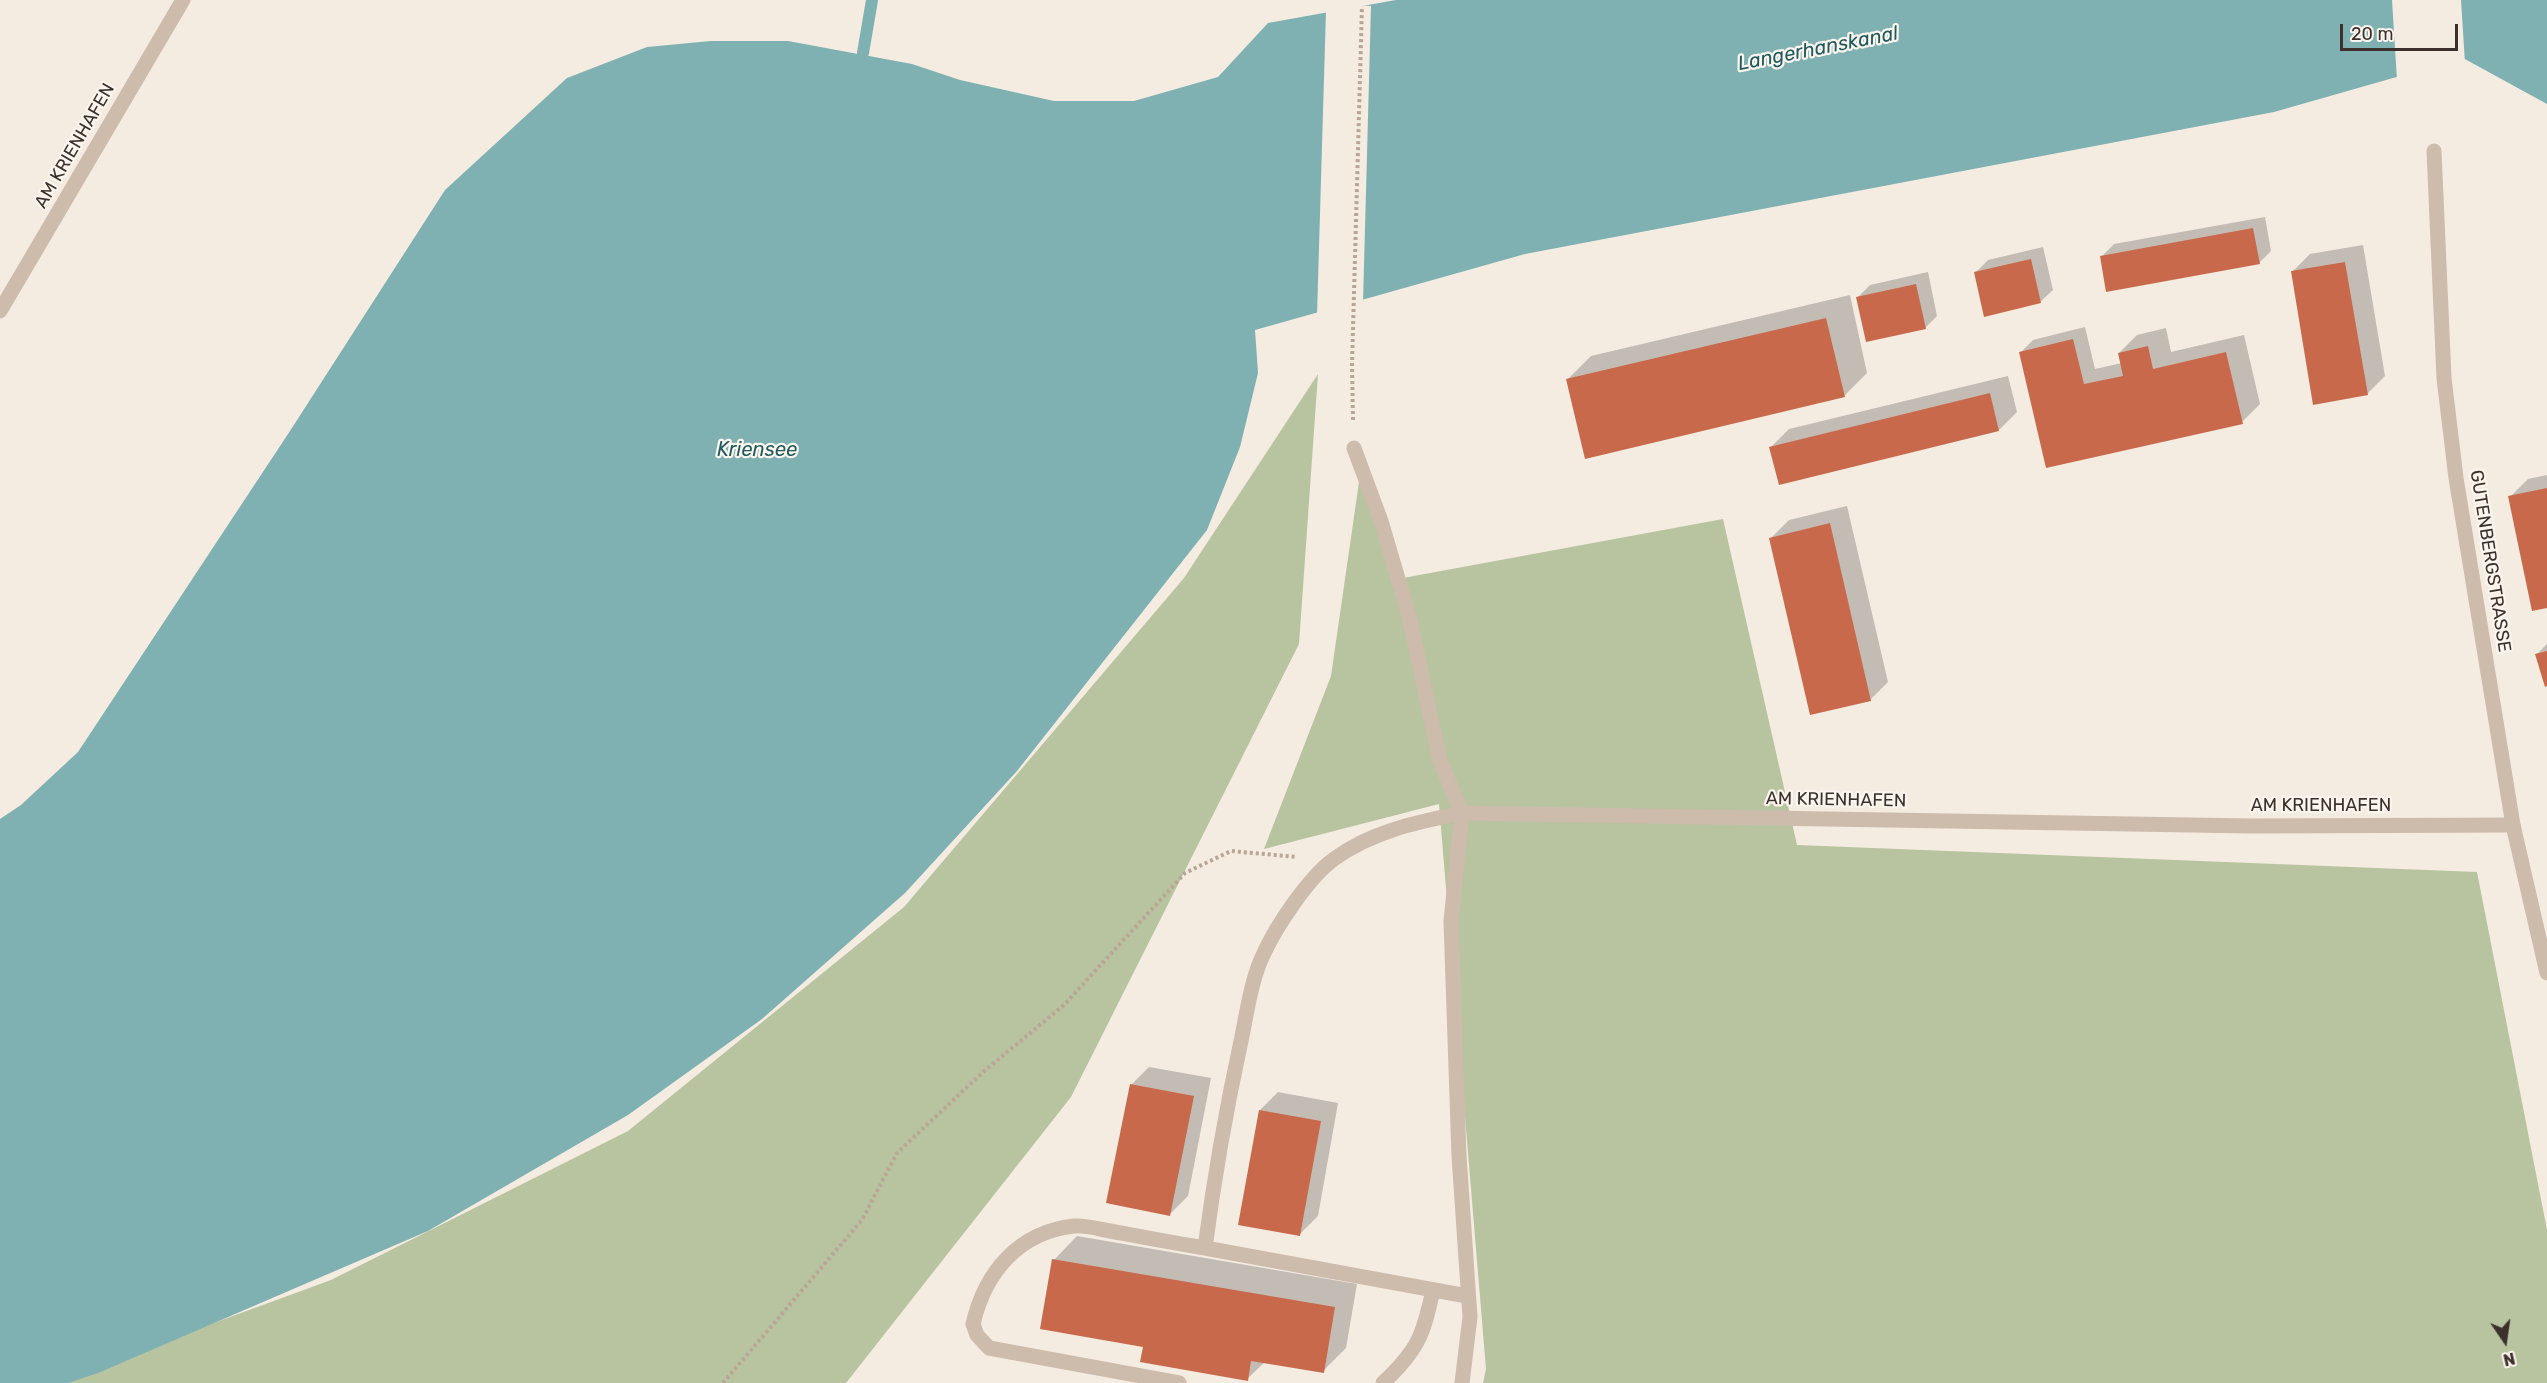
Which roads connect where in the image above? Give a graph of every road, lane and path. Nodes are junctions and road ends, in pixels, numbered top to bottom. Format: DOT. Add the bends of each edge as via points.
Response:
graph roads {
  1 [pos="183,0"];
  2 [pos="1362,6"];
  3 [pos="2434,151"];
  4 [pos="0,311"];
  5 [pos="1354,448"];
  6 [pos="1462,813"];
  7 [pos="2513,825"];
  8 [pos="1333,859"];
  9 [pos="2547,973"];
  10 [pos="1205,1248"];
  11 [pos="1433,1290"];
  12 [pos="1467,1296"];
  13 [pos="723,1383"];
  14 [pos="1179,1383"];
  15 [pos="1383,1383"];
  16 [pos="1462,1383"];
  1 -- 4 [label="street, AM KRIENHAFEN"];
  2 -- 5 [label="path" via="1352,365"];
  3 -- 7 [label="street, GUTENBERGSTRASSE" via="2444,378 2456,478"];
  5 -- 6 [label="street" via="1409,616 1440,761"];
  6 -- 7 [label="street, AM KRIENHAFEN" via="2252,826"];
  6 -- 8 [label="street, AM KRIENHAFEN" via="1369,838"];
  6 -- 12 [label="street" via="1451,921 1451,982"];
  7 -- 9 [label="street, GUTENBERGSTRASSE"];
  8 -- 10 [label="street, AM KRIENHAFEN" via="1291,907 1263,955 1221,1136"];
  8 -- 13 [label="path" via="1231,851 1185,873 1064,1005 897,1153 862,1220"];
  10 -- 11 [label="street"];
  10 -- 14 [label="street" via="1076,1225 1031,1236 1002,1264 988,1286 973,1324 989,1348"];
  11 -- 12 [label="street"];
  11 -- 15 [label="street" via="1424,1331 1404,1363"];
  12 -- 16 [label="street" via="1470,1317"];
}
